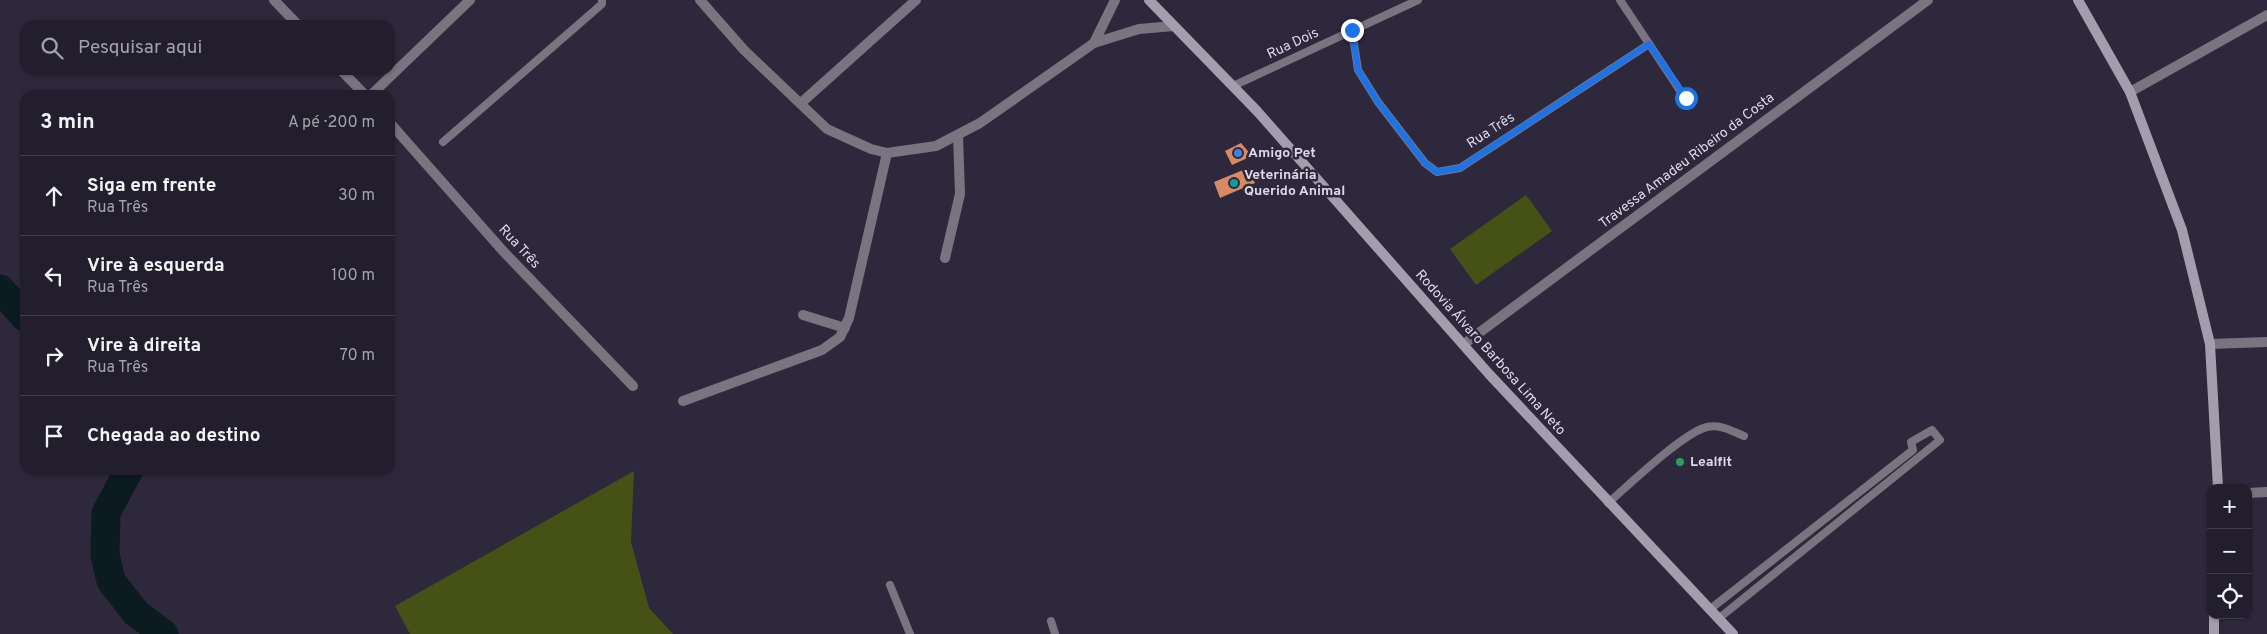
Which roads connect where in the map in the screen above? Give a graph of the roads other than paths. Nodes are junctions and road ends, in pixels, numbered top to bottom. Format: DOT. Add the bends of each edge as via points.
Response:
graph roads {
  1 [pos="274,0"];
  2 [pos="470,0"];
  3 [pos="602,0"];
  4 [pos="700,0"];
  5 [pos="916,0"];
  6 [pos="1115,0"];
  7 [pos="1149,0"];
  8 [pos="1418,0"];
  9 [pos="1620,0"];
  10 [pos="1928,0"];
  11 [pos="2078,0"];
  12 [pos="2267,16"];
  13 [pos="293,20"];
  14 [pos="1174,26"];
  15 [pos="1352,30"];
  16 [pos="1094,43"];
  17 [pos="1649,44"];
  18 [pos="395,72"];
  19 [pos="346,75"];
  20 [pos="392,75"];
  21 [pos="1233,86"];
  22 [pos="360,90"];
  23 [pos="376,90"];
  24 [pos="2130,92"];
  25 [pos="1686,98"];
  26 [pos="801,103"];
  27 [pos="395,129"];
  28 [pos="958,135"];
  29 [pos="442,142"];
  30 [pos="887,153"];
  31 [pos="945,258"];
  32 [pos="803,315"];
  33 [pos="845,328"];
  34 [pos="2267,342"];
  35 [pos="1464,344"];
  36 [pos="2210,344"];
  37 [pos="633,386"];
  38 [pos="683,401"];
  39 [pos="1744,436"];
  40 [pos="2218,484"];
  41 [pos="2267,492"];
  42 [pos="2252,493"];
  43 [pos="1608,503"];
  44 [pos="890,584"];
  45 [pos="1709,610"];
  46 [pos="1718,619"];
  47 [pos="2214,619"];
  48 [pos="1051,621"];
  49 [pos="910,634"];
  50 [pos="1055,634"];
  51 [pos="1733,634"];
  52 [pos="2214,634"];
  1 -- 13 [label="street"];
  2 -- 18 [label="street"];
  3 -- 29 [label="lane" via="602,4"];
  4 -- 26 [label="street" via="744,50"];
  5 -- 26 [label="street"];
  6 -- 16 [label="street"];
  7 -- 14 [label="main road, Rodovia Álvaro Barbosa Lima Neto"];
  8 -- 15 [label="lane, Rua Dois"];
  9 -- 17 [label="lane"];
  10 -- 35 [label="street, Travessa Amadeu Ribeiro da Costa"];
  11 -- 24 [label="main road"];
  12 -- 24 [label="street"];
  14 -- 16 [label="street" via="1139,29"];
  14 -- 21 [label="main road, Rodovia Álvaro Barbosa Lima Neto"];
  15 -- 17 [label="lane, Rua Três" via="1358,70 1425,163 1437,172 1460,168"];
  15 -- 21 [label="lane, Rua Dois"];
  16 -- 28 [label="street"];
  17 -- 25 [label="lane"];
  19 -- 22 [label="street"];
  20 -- 23 [label="street"];
  21 -- 35 [label="main road, Rodovia Álvaro Barbosa Lima Neto"];
  24 -- 36 [label="main road" via="2182,230"];
  26 -- 30 [label="street" via="827,129 870,149"];
  27 -- 37 [label="street, Rua Três" via="503,251"];
  28 -- 30 [label="street" via="936,146"];
  28 -- 31 [label="street" via="960,194"];
  30 -- 33 [label="street"];
  32 -- 33 [label="street"];
  33 -- 38 [label="street" via="832,344 822,350"];
  34 -- 36 [label="street"];
  35 -- 43 [label="main road, Rodovia Álvaro Barbosa Lima Neto"];
  36 -- 40 [label="main road"];
  39 -- 43 [label="lane" via="1722,427 1706,427 1690,436"];
  41 -- 42 [label="street"];
  43 -- 45 [label="main road, Rodovia Álvaro Barbosa Lima Neto"];
  44 -- 49 [label="lane"];
  45 -- 46 [label="main road, Rodovia Álvaro Barbosa Lima Neto"];
  45 -- 46 [label="lane" via="1912,450 1911,442 1932,430 1940,440"];
  46 -- 51 [label="main road, Rodovia Álvaro Barbosa Lima Neto"];
  47 -- 52 [label="main road"];
  48 -- 50 [label="lane"];
}
